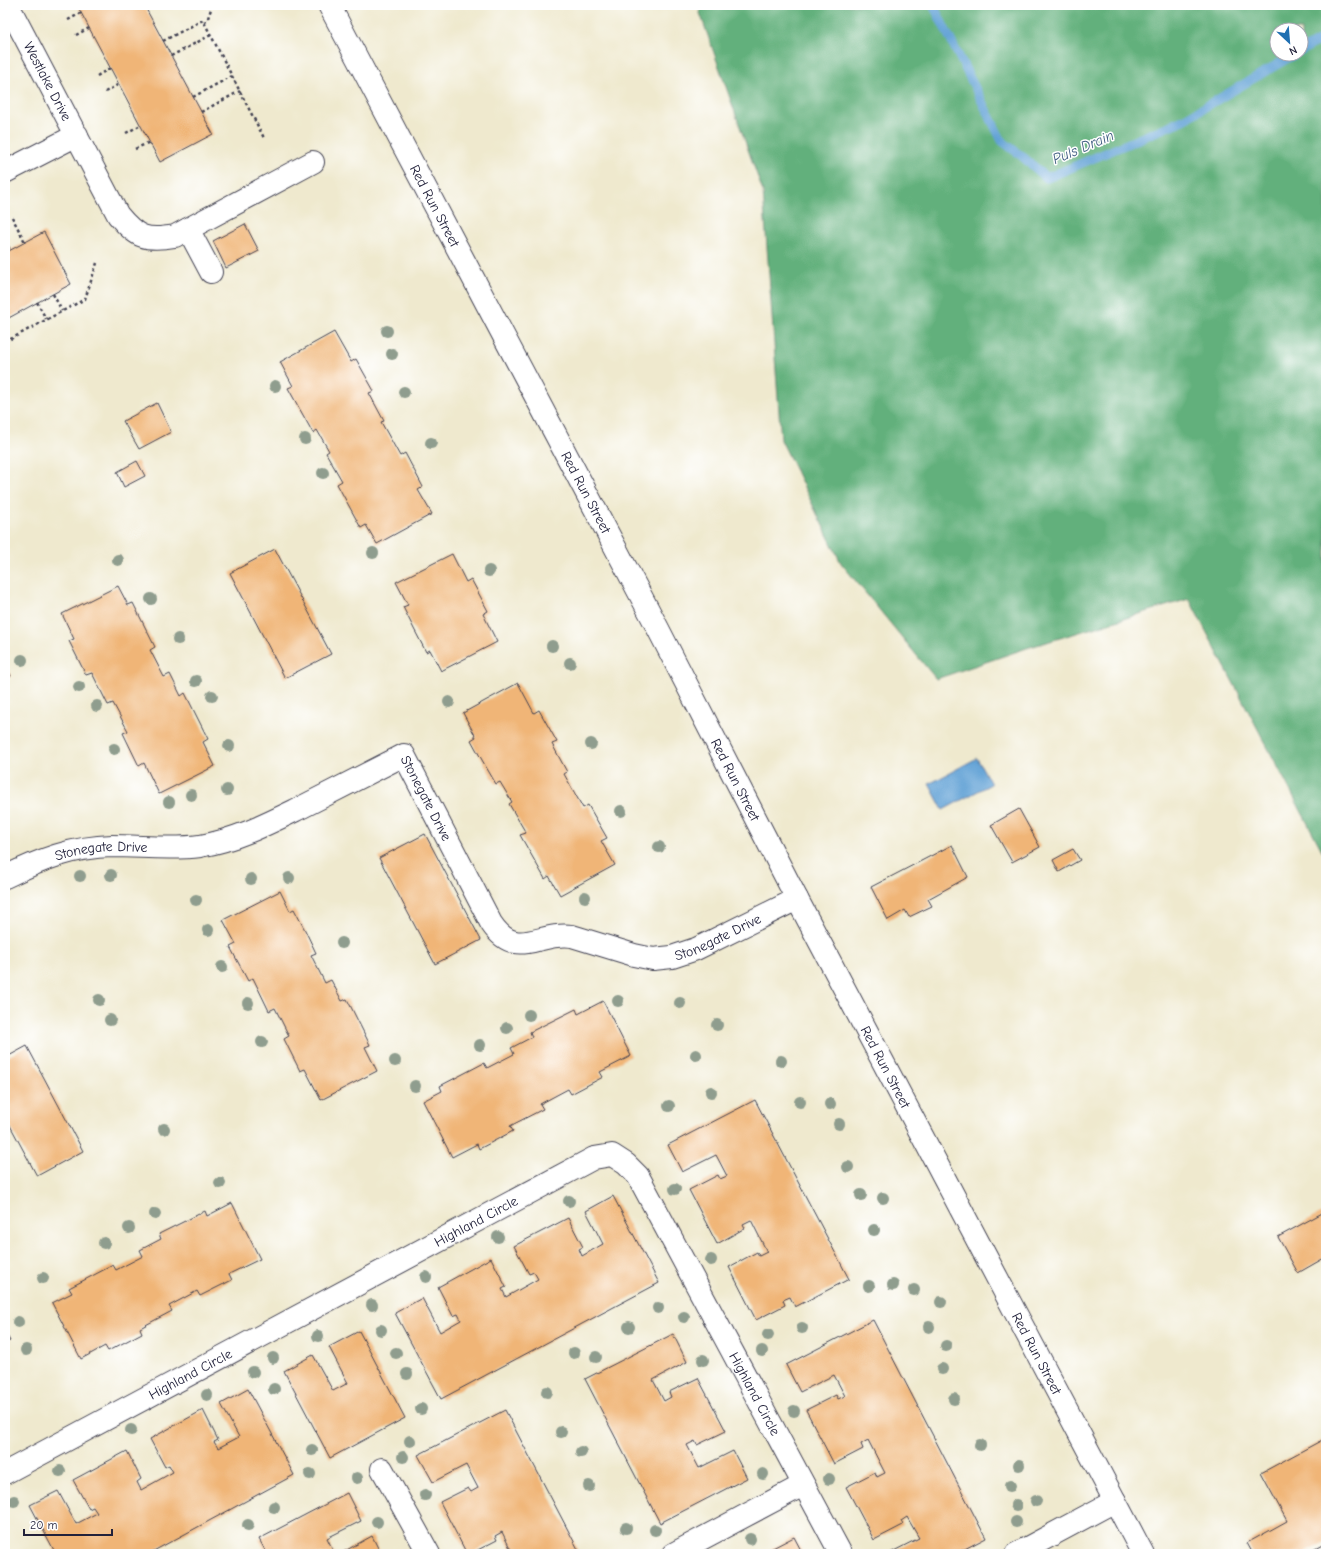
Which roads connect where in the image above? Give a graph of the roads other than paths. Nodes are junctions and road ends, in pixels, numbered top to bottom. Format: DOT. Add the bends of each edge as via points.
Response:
graph roads {
  1 [pos="8,5"];
  2 [pos="329,5"];
  3 [pos="77,135"];
  4 [pos="313,162"];
  5 [pos="5,172"];
  6 [pos="188,229"];
  7 [pos="211,272"];
  8 [pos="5,877"];
  9 [pos="797,899"];
  10 [pos="382,1469"];
  11 [pos="5,1473"];
  12 [pos="803,1484"];
  13 [pos="1115,1501"];
  14 [pos="428,1554"];
  15 [pos="673,1554"];
  16 [pos="841,1554"];
  17 [pos="1016,1554"];
  18 [pos="1143,1554"];
  1 -- 3 [label="street, Westlake Drive"];
  2 -- 9 [label="street, Red Run Street" via="652,617"];
  3 -- 5 [label="street"];
  3 -- 6 [label="street, Westlake Drive" via="118,215 129,228 142,237 158,239 175,236"];
  4 -- 6 [label="street, Westlake Drive"];
  6 -- 7 [label="street"];
  8 -- 9 [label="street, Stonegate Drive" via="33,863 70,851 110,846 198,846 222,841 280,818 404,755 491,923 503,937 514,943 532,942 562,934 653,959 672,957 696,949"];
  9 -- 13 [label="street, Red Run Street"];
  10 -- 14 [label="street"];
  11 -- 12 [label="street, Highland Circle" via="594,1158 612,1156 626,1164 638,1176"];
  12 -- 15 [label="street"];
  12 -- 16 [label="street, Highland Circle"];
  13 -- 17 [label="street"];
  13 -- 18 [label="street, Red Run Street"];
}
